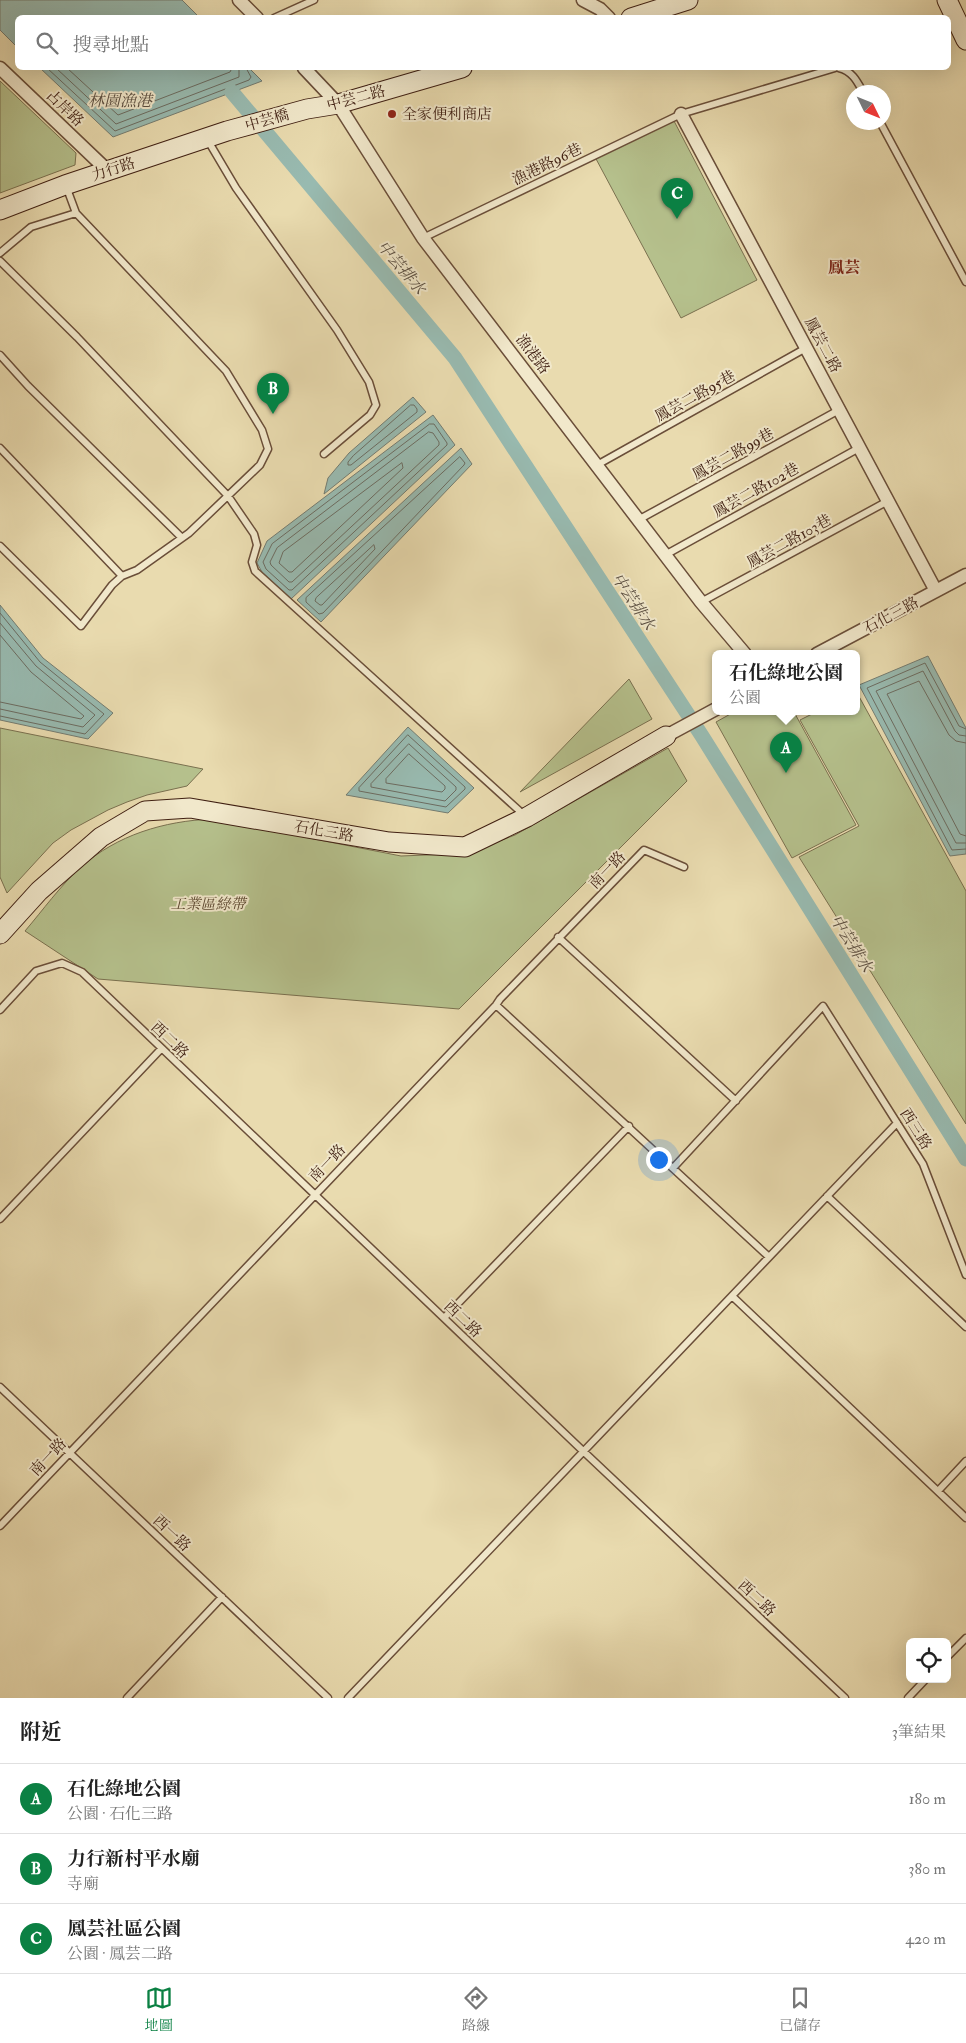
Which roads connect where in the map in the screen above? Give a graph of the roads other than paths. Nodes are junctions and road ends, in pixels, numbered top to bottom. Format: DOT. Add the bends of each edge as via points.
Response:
graph roads {
  1 [pos="239,0"];
  2 [pos="314,0"];
  3 [pos="583,0"];
  4 [pos="688,0"];
  5 [pos="947,0"];
  6 [pos="665,3"];
  7 [pos="254,15"];
  8 [pos="281,15"];
  9 [pos="606,15"];
  10 [pos="638,15"];
  11 [pos="966,40"];
  12 [pos="0,68"];
  13 [pos="306,70"];
  14 [pos="455,70"];
  15 [pos="830,70"];
  16 [pos="847,70"];
  17 [pos="859,85"];
  18 [pos="338,104"];
  19 [pos="307,109"];
  20 [pos="681,114"];
  21 [pos="884,130"];
  22 [pos="227,131"];
  23 [pos="207,138"];
  24 [pos="108,171"];
  25 [pos="65,185"];
  26 [pos="0,210"];
  27 [pos="76,213"];
  28 [pos="424,238"];
  29 [pos="0,254"];
  30 [pos="0,261"];
  31 [pos="966,282"];
  32 [pos="806,348"];
  33 [pos="0,355"];
  34 [pos="840,410"];
  35 [pos="0,448"];
  36 [pos="860,448"];
  37 [pos="324,454"];
  38 [pos="597,465"];
  39 [pos="228,496"];
  40 [pos="888,501"];
  41 [pos="638,520"];
  42 [pos="181,537"];
  43 [pos="0,546"];
  44 [pos="665,555"];
  45 [pos="966,575"];
  46 [pos="122,576"];
  47 [pos="936,591"];
  48 [pos="701,602"];
  49 [pos="742,650"];
  50 [pos="825,650"];
  51 [pos="712,711"];
  52 [pos="666,736"];
  53 [pos="527,818"];
  54 [pos="684,867"];
  55 [pos="0,934"];
  56 [pos="558,937"];
  57 [pos="496,1005"];
  58 [pos="0,1010"];
  59 [pos="161,1049"];
  60 [pos="736,1101"];
  61 [pos="897,1123"];
  62 [pos="629,1126"];
  63 [pos="674,1167"];
  64 [pos="314,1195"];
  65 [pos="827,1196"];
  66 [pos="0,1219"];
  67 [pos="769,1257"];
  68 [pos="966,1275"];
  69 [pos="732,1296"];
  70 [pos="444,1318"];
  71 [pos="966,1328"];
  72 [pos="0,1387"];
  73 [pos="583,1451"];
  74 [pos="69,1453"];
  75 [pos="966,1461"];
  76 [pos="938,1491"];
  77 [pos="966,1518"];
  78 [pos="0,1526"];
  79 [pos="222,1597"];
  80 [pos="966,1638"];
  81 [pos="951,1653"];
  82 [pos="922,1683"];
  83 [pos="126,1698"];
  84 [pos="328,1698"];
  85 [pos="348,1698"];
  86 [pos="845,1698"];
  87 [pos="908,1698"];
  1 -- 7 [label="street"];
  2 -- 8 [label="lane"];
  3 -- 9 [label="street"];
  4 -- 6 [label="street"];
  5 -- 11 [label="street"];
  6 -- 10 [label="street"];
  12 -- 24 [label="street, 占岸路"];
  13 -- 18 [label="street, 漁港路"];
  14 -- 18 [label="street, 中芸二路"];
  15 -- 20 [label="lane, 漁港路96巷"];
  16 -- 17 [label="lane"];
  18 -- 19 [label="street, 中芸二路"];
  18 -- 28 [label="street, 漁港路"];
  19 -- 22 [label="street, 中芸橋"];
  20 -- 28 [label="lane, 漁港路96巷"];
  20 -- 32 [label="street, 鳳芸二路"];
  21 -- 31 [label="lane"];
  22 -- 23 [label="street, 力行路"];
  23 -- 24 [label="street, 力行路"];
  23 -- 37 [label="lane" via="236,188 337,330 369,382 376,405 370,415"];
  24 -- 25 [label="street, 力行路"];
  25 -- 26 [label="street, 力行路"];
  25 -- 27 [label="lane"];
  27 -- 29 [label="lane" via="31,227"];
  27 -- 39 [label="lane" via="226,370 262,430 268,449 260,465"];
  28 -- 38 [label="street, 漁港路"];
  30 -- 39 [label="lane"];
  32 -- 34 [label="street, 鳳芸二路"];
  32 -- 38 [label="lane, 鳳芸二路95巷"];
  33 -- 42 [label="lane"];
  34 -- 36 [label="street, 鳳芸二路"];
  34 -- 41 [label="lane, 鳳芸二路99巷"];
  35 -- 46 [label="lane"];
  36 -- 40 [label="street, 鳳芸二路"];
  36 -- 44 [label="lane, 鳳芸二路102巷"];
  38 -- 41 [label="street, 漁港路"];
  39 -- 42 [label="lane"];
  39 -- 53 [label="lane" via="254,534 257,545 252,562 255,571"];
  40 -- 47 [label="street, 鳳芸二路"];
  40 -- 48 [label="lane, 鳳芸二路103巷"];
  41 -- 44 [label="street, 漁港路"];
  42 -- 46 [label="lane" via="136,570"];
  43 -- 46 [label="lane" via="80,626"];
  44 -- 48 [label="street, 漁港路"];
  45 -- 47 [label="street, 石化三路"];
  47 -- 50 [label="street, 石化三路"];
  48 -- 49 [label="street, 漁港路"];
  51 -- 52 [label="street"];
  52 -- 53 [label="street, 石化三路"];
  53 -- 55 [label="street, 石化三路" via="465,847 389,842 190,808 145,811 101,837 39,892"];
  54 -- 56 [label="lane, 南一路" via="644,850"];
  56 -- 57 [label="lane, 南一路"];
  56 -- 60 [label="lane"];
  57 -- 62 [label="lane"];
  57 -- 64 [label="lane, 南一路"];
  58 -- 59 [label="lane, 西二路" via="36,971 62,963 82,972"];
  59 -- 64 [label="lane, 西二路"];
  59 -- 66 [label="lane"];
  60 -- 61 [label="lane, 西三路" via="823,1006"];
  60 -- 63 [label="lane"];
  61 -- 65 [label="lane"];
  61 -- 68 [label="lane, 西三路" via="923,1164"];
  62 -- 63 [label="lane"];
  62 -- 70 [label="lane"];
  63 -- 67 [label="lane"];
  64 -- 70 [label="lane, 西二路"];
  64 -- 74 [label="lane, 南一路"];
  65 -- 67 [label="lane"];
  65 -- 71 [label="lane"];
  67 -- 69 [label="lane"];
  69 -- 73 [label="lane"];
  69 -- 76 [label="lane"];
  70 -- 73 [label="lane, 西二路"];
  72 -- 74 [label="lane, 西一路"];
  73 -- 85 [label="lane"];
  73 -- 86 [label="lane, 西二路"];
  74 -- 78 [label="lane, 南一路"];
  74 -- 79 [label="lane, 西一路"];
  75 -- 76 [label="lane"];
  76 -- 77 [label="lane"];
  79 -- 83 [label="lane"];
  79 -- 84 [label="lane, 西一路"];
  80 -- 81 [label="lane"];
  82 -- 87 [label="lane"];
}
